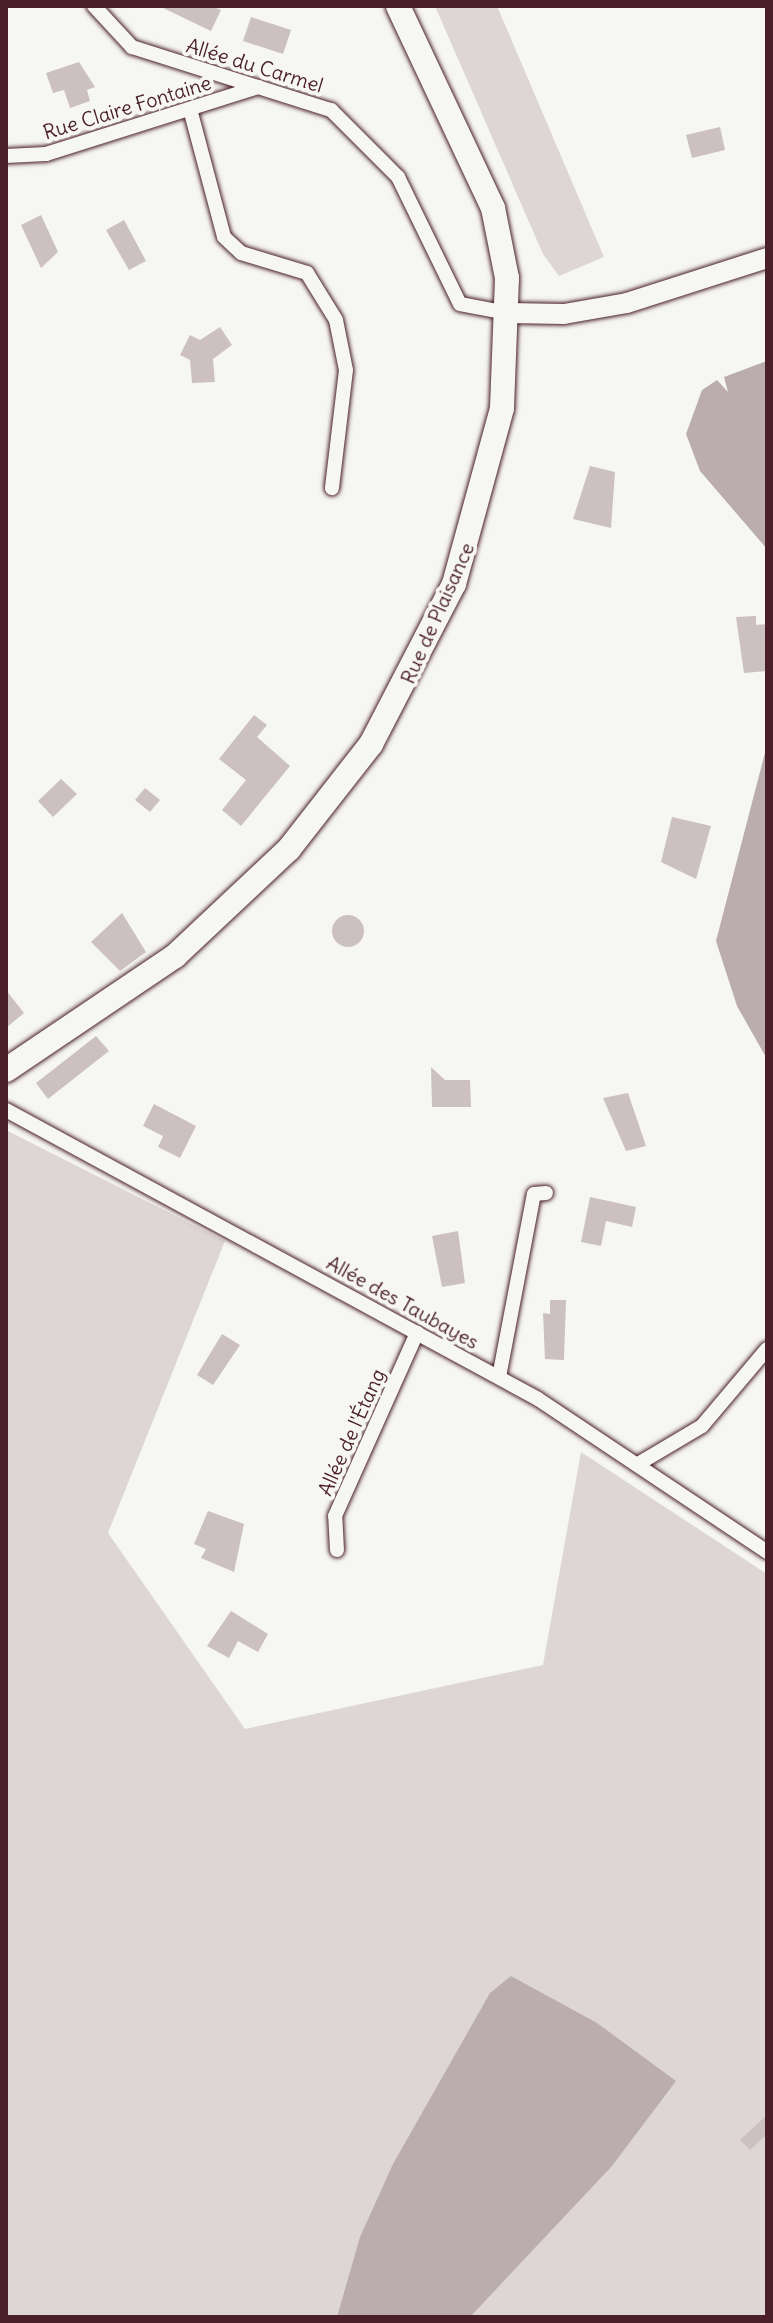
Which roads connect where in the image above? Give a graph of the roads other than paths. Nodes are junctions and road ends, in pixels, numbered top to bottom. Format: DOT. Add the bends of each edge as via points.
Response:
graph roads {
  1 [pos="94,6"];
  2 [pos="398,6"];
  3 [pos="259,87"];
  4 [pos="190,109"];
  5 [pos="6,156"];
  6 [pos="767,258"];
  7 [pos="508,313"];
  8 [pos="332,488"];
  9 [pos="6,1070"];
  10 [pos="6,1110"];
  11 [pos="546,1193"];
  12 [pos="417,1333"];
  13 [pos="767,1349"];
  14 [pos="499,1377"];
  15 [pos="638,1464"];
  16 [pos="337,1550"];
  17 [pos="767,1552"];
  1 -- 3 [label="street, Allée du Carmel" via="132,47"];
  2 -- 7 [label="main road, Rue de Plaisance" via="493,208"];
  3 -- 4 [label="street, Rue Claire Fontaine"];
  3 -- 7 [label="street, Allée du Carmel" via="331,110 398,177 460,304"];
  4 -- 5 [label="street, Rue Claire Fontaine" via="46,154"];
  4 -- 8 [label="street" via="224,237 241,253 307,273 336,320 346,370"];
  6 -- 7 [label="main road" via="627,303 564,314"];
  7 -- 9 [label="main road, Rue de Plaisance" via="502,408 471,536 427,645 371,744 299,838 213,925"];
  10 -- 12 [label="street, Allée des Taubayes"];
  11 -- 14 [label="street" via="534,1194"];
  12 -- 14 [label="street, Allée des Taubayes"];
  12 -- 16 [label="street, Allée de l'Étang" via="335,1516"];
  13 -- 15 [label="street" via="702,1426"];
  14 -- 15 [label="street, Allée des Taubayes"];
  15 -- 17 [label="street, Allée des Taubayes"];
}
